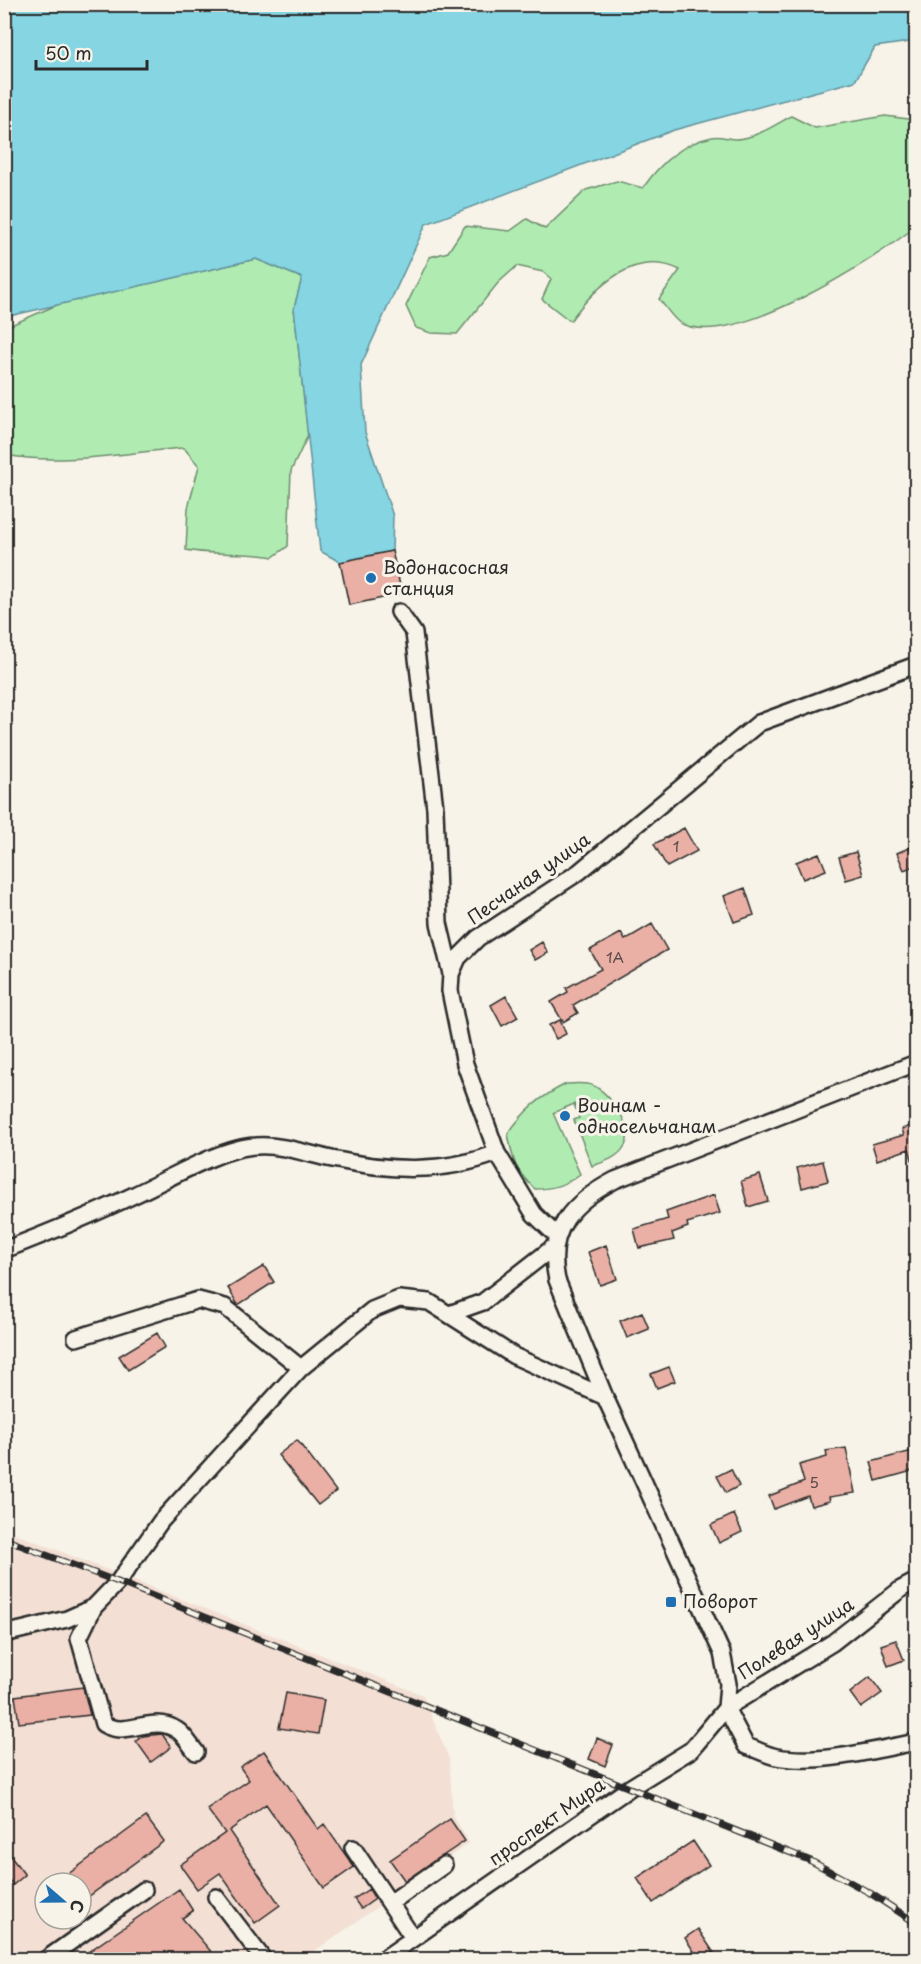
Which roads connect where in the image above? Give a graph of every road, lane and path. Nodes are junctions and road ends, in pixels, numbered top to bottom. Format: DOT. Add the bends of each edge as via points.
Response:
graph roads {
  1 [pos="399,612"];
  2 [pos="916,665"];
  3 [pos="451,974"];
  4 [pos="916,1063"];
  5 [pos="497,1153"];
  6 [pos="556,1241"];
  7 [pos="4,1250"];
  8 [pos="449,1314"];
  9 [pos="76,1338"];
  10 [pos="301,1368"];
  11 [pos="605,1397"];
  12 [pos="916,1581"];
  13 [pos="94,1606"];
  14 [pos="4,1634"];
  15 [pos="726,1708"];
  16 [pos="916,1742"];
  17 [pos="196,1752"];
  18 [pos="353,1848"];
  19 [pos="444,1865"];
  20 [pos="144,1890"];
  21 [pos="216,1897"];
  22 [pos="390,1903"];
  23 [pos="413,1938"];
  24 [pos="45,1959"];
  25 [pos="264,1959"];
  26 [pos="382,1959"];
  1 -- 3 [label="street" via="414,633 435,808 439,923"];
  2 -- 3 [label="street, Песчаная улица" via="759,723 579,872 478,938 458,958"];
  3 -- 5 [label="street" via="450,991 465,1064"];
  4 -- 6 [label="street" via="615,1180 589,1194 569,1214"];
  5 -- 6 [label="street" via="534,1214"];
  5 -- 7 [label="street" via="468,1164 418,1170 255,1146 226,1153 101,1211"];
  6 -- 8 [label="street" via="483,1302"];
  6 -- 11 [label="street" via="553,1263 557,1280"];
  8 -- 10 [label="street" via="429,1302 399,1299 372,1310"];
  8 -- 11 [label="street" via="514,1356"];
  9 -- 10 [label="street" via="198,1300 225,1307"];
  10 -- 13 [label="street" via="161,1521 117,1582"];
  11 -- 15 [label="street" via="722,1653 728,1684"];
  12 -- 15 [label="street, Полевая улица" via="832,1643"];
  13 -- 14 [label="street" via="67,1619"];
  13 -- 17 [label="street" via="79,1638 103,1724 112,1730 127,1730 158,1723 177,1730"];
  15 -- 16 [label="street" via="746,1746 776,1757 805,1759"];
  15 -- 23 [label="street, проспект Мира" via="691,1750"];
  18 -- 22 [label="street"];
  19 -- 22 [label="street"];
  20 -- 24 [label="street"];
  21 -- 25 [label="street"];
  22 -- 23 [label="street"];
  23 -- 26 [label="street, проспект Мира"];
}
